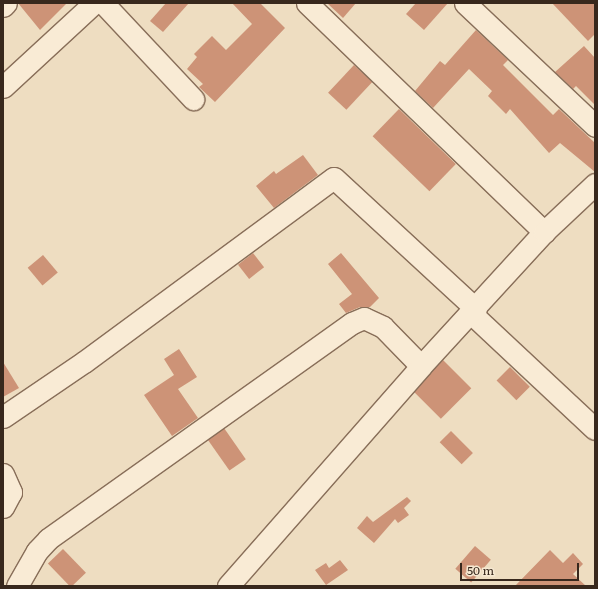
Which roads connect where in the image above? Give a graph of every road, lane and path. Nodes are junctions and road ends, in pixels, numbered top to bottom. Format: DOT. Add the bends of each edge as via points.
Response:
graph roads {
  1 [pos="6,3"];
  2 [pos="94,3"];
  3 [pos="103,3"];
  4 [pos="307,3"];
  5 [pos="465,3"];
  6 [pos="3,6"];
  7 [pos="3,88"];
  8 [pos="193,99"];
  9 [pos="595,126"];
  10 [pos="595,184"];
  11 [pos="544,232"];
  12 [pos="474,311"];
  13 [pos="421,366"];
  14 [pos="3,417"];
  15 [pos="595,428"];
  16 [pos="3,474"];
  17 [pos="3,507"];
  18 [pos="17,586"];
  19 [pos="228,586"];
  1 -- 6 [label="street"];
  2 -- 7 [label="street"];
  3 -- 8 [label="street"];
  4 -- 11 [label="street"];
  5 -- 9 [label="street"];
  10 -- 11 [label="street"];
  11 -- 12 [label="street"];
  12 -- 13 [label="street"];
  12 -- 14 [label="street" via="334,178 84,362"];
  12 -- 15 [label="street"];
  13 -- 18 [label="street" via="383,327 364,318 352,323 48,539 37,551"];
  13 -- 19 [label="street"];
  16 -- 17 [label="street" via="11,492"];
}
